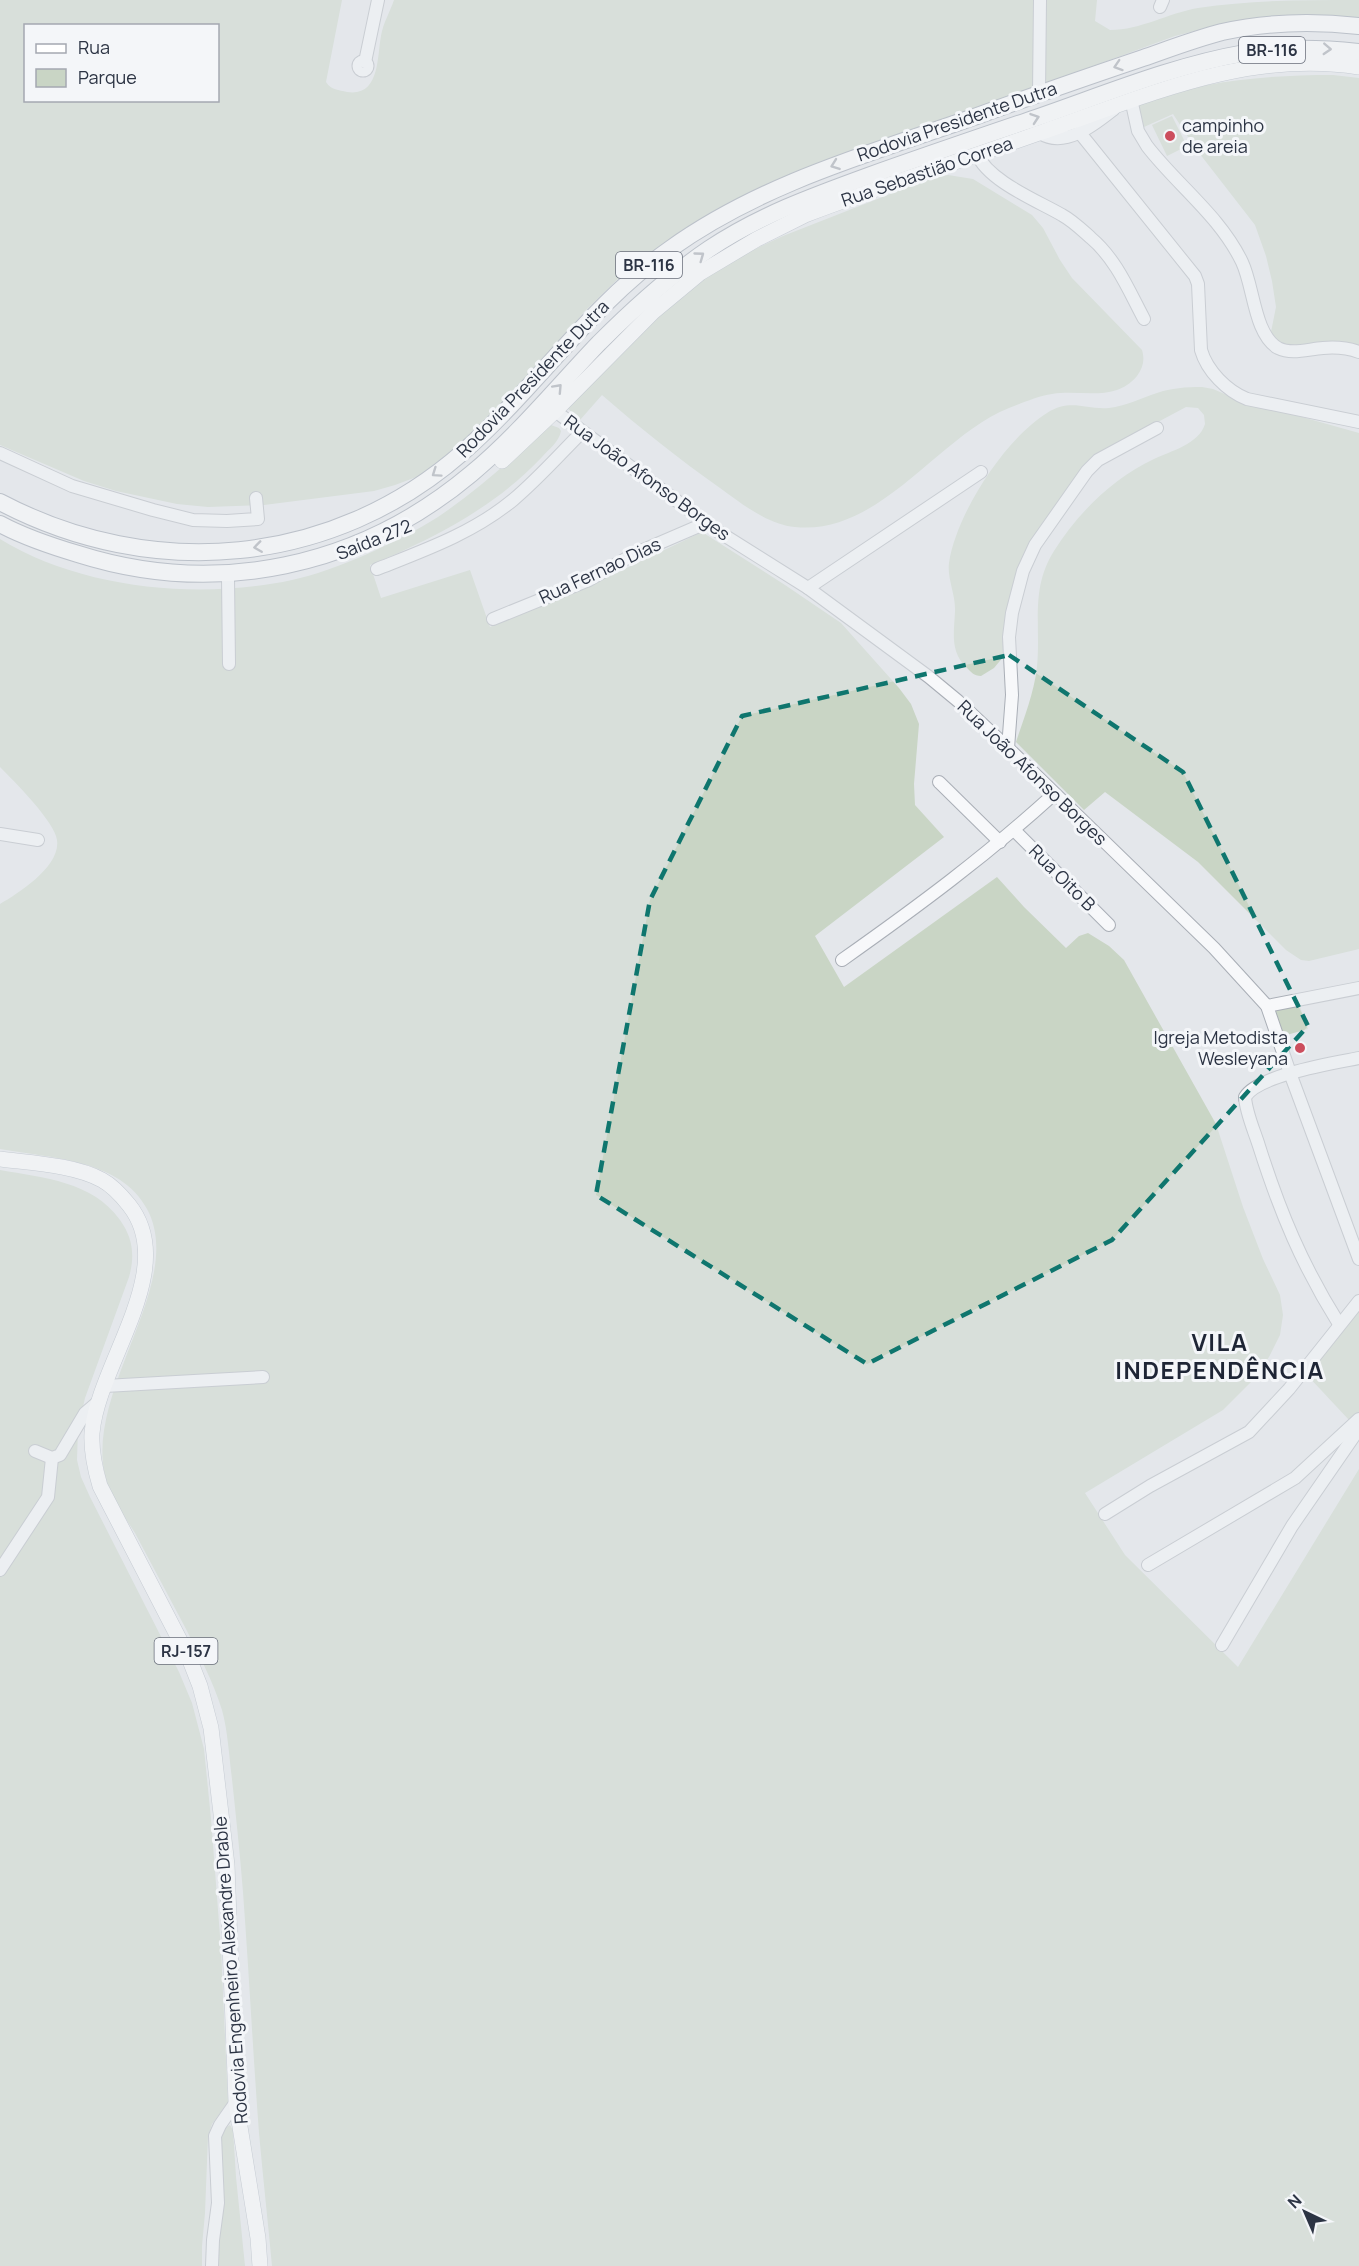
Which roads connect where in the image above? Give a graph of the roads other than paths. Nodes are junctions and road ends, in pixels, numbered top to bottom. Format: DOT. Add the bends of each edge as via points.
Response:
graph roads {
  1 [pos="378,0"];
  2 [pos="1040,0"];
  3 [pos="1359,21"];
  4 [pos="1359,26"];
  5 [pos="1359,52"];
  6 [pos="1143,58"];
  7 [pos="365,62"];
  8 [pos="1359,67"];
  9 [pos="1039,93"];
  10 [pos="1126,101"];
  11 [pos="1040,133"];
  12 [pos="1080,133"];
  13 [pos="977,154"];
  14 [pos="1144,319"];
  15 [pos="1359,352"];
  16 [pos="555,411"];
  17 [pos="1359,423"];
  18 [pos="1157,428"];
  19 [pos="582,432"];
  20 [pos="0,453"];
  21 [pos="502,461"];
  22 [pos="981,472"];
  23 [pos="256,498"];
  24 [pos="0,502"];
  25 [pos="706,523"];
  26 [pos="0,525"];
  27 [pos="377,568"];
  28 [pos="228,579"];
  29 [pos="808,588"];
  30 [pos="493,619"];
  31 [pos="229,664"];
  32 [pos="1008,748"];
  33 [pos="939,782"];
  34 [pos="1054,794"];
  35 [pos="1014,831"];
  36 [pos="0,834"];
  37 [pos="38,840"];
  38 [pos="1000,842"];
  39 [pos="1109,925"];
  40 [pos="842,960"];
  41 [pos="1359,988"];
  42 [pos="1267,1006"];
  43 [pos="1359,1058"];
  44 [pos="1290,1072"];
  45 [pos="0,1159"];
  46 [pos="1359,1259"];
  47 [pos="1359,1301"];
  48 [pos="1339,1324"];
  49 [pos="263,1377"];
  50 [pos="103,1393"];
  51 [pos="1359,1419"];
  52 [pos="1359,1429"];
  53 [pos="35,1451"];
  54 [pos="52,1458"];
  55 [pos="1105,1515"];
  56 [pos="1148,1565"];
  57 [pos="0,1570"];
  58 [pos="1222,1646"];
  59 [pos="236,2102"];
  60 [pos="212,2266"];
  61 [pos="260,2266"];
  1 -- 7 [label="street"];
  2 -- 9 [label="street"];
  3 -- 6 [label="highway" via="1307,18 1254,22 1187,38"];
  4 -- 6 [label="highway, Rodovia Presidente Dutra / BR-116" via="1309,22 1259,26 1222,32"];
  26 -- 5 [label="highway, Rodovia Presidente Dutra / BR-116, one-way" via="104,562 165,572 228,574 327,555 408,519 449,492 502,447 602,340 660,286 729,236 790,206 889,168 1186,67 1274,50"];
  6 -- 9 [label="highway, Rodovia Presidente Dutra / BR-116, one-way"];
  8 -- 10 [label="main road, Rua Sebastião Correa" via="1295,63 1234,70"];
  9 -- 24 [label="highway, Rodovia Presidente Dutra / BR-116, one-way" via="795,180 696,231 603,305 503,413 447,465 392,501 333,530 253,548 173,553 89,538"];
  10 -- 11 [label="main road, Rua Sebastião Correa"];
  10 -- 12 [label="street"];
  10 -- 15 [label="street" via="1147,146 1219,226 1236,251 1248,277 1262,329 1270,341 1290,351 1332,347"];
  11 -- 12 [label="street" via="1052,138"];
  11 -- 13 [label="main road, Rua Sebastião Correa"];
  12 -- 17 [label="street" via="1195,276 1201,350 1219,379 1247,399"];
  13 -- 14 [label="street" via="1005,182 1064,216 1093,239 1110,258"];
  13 -- 16 [label="main road, Rua Sebastião Correa" via="805,215 727,255 653,312"];
  16 -- 19 [label="street, Rua João Afonso Borges"];
  16 -- 21 [label="main road, Rua Sebastião Correa"];
  18 -- 32 [label="street" via="1098,460 1035,545 1023,571 1012,613"];
  19 -- 25 [label="street, Rua João Afonso Borges"];
  19 -- 27 [label="street" via="533,482 480,522 443,542"];
  20 -- 23 [label="street" via="72,486 193,520 258,519"];
  21 -- 28 [label="highway, Saída 272" via="435,512 378,542 318,562"];
  22 -- 29 [label="street"];
  25 -- 29 [label="street, Rua João Afonso Borges"];
  25 -- 30 [label="street, Rua Fernao Dias" via="634,554 589,580"];
  26 -- 28 [label="highway, Saída 272" via="12,537 34,546 111,570"];
  28 -- 31 [label="street"];
  29 -- 32 [label="street, Rua João Afonso Borges" via="929,677"];
  32 -- 34 [label="street, Rua João Afonso Borges"];
  33 -- 38 [label="street"];
  34 -- 35 [label="street"];
  34 -- 42 [label="street, Rua João Afonso Borges" via="1206,939"];
  35 -- 38 [label="street"];
  35 -- 39 [label="street, Rua Oito B"];
  36 -- 37 [label="street"];
  38 -- 40 [label="street" via="933,896"];
  41 -- 42 [label="street"];
  42 -- 44 [label="street, Rua João Afonso Borges"];
  43 -- 44 [label="street"];
  44 -- 46 [label="street, Rua João Afonso Borges"];
  44 -- 48 [label="street" via="1252,1089 1245,1100 1290,1233 1313,1283"];
  45 -- 50 [label="main road, Rodovia Engenheiro Alexandre Drable / RJ-157" via="75,1171 101,1180 123,1197 139,1221 146,1247 145,1274"];
  47 -- 48 [label="street"];
  48 -- 55 [label="street" via="1289,1389 1249,1432"];
  49 -- 50 [label="street"];
  50 -- 54 [label="street" via="85,1413 60,1455"];
  50 -- 59 [label="main road, Rodovia Engenheiro Alexandre Drable / RJ-157" via="92,1433 98,1480 189,1658 211,1728 227,1864"];
  51 -- 56 [label="street" via="1295,1478"];
  52 -- 58 [label="street" via="1286,1536"];
  53 -- 54 [label="street"];
  54 -- 57 [label="street" via="48,1497"];
  59 -- 60 [label="street" via="215,2136 218,2203"];
  59 -- 61 [label="main road, Rodovia Engenheiro Alexandre Drable / RJ-157"];
}
